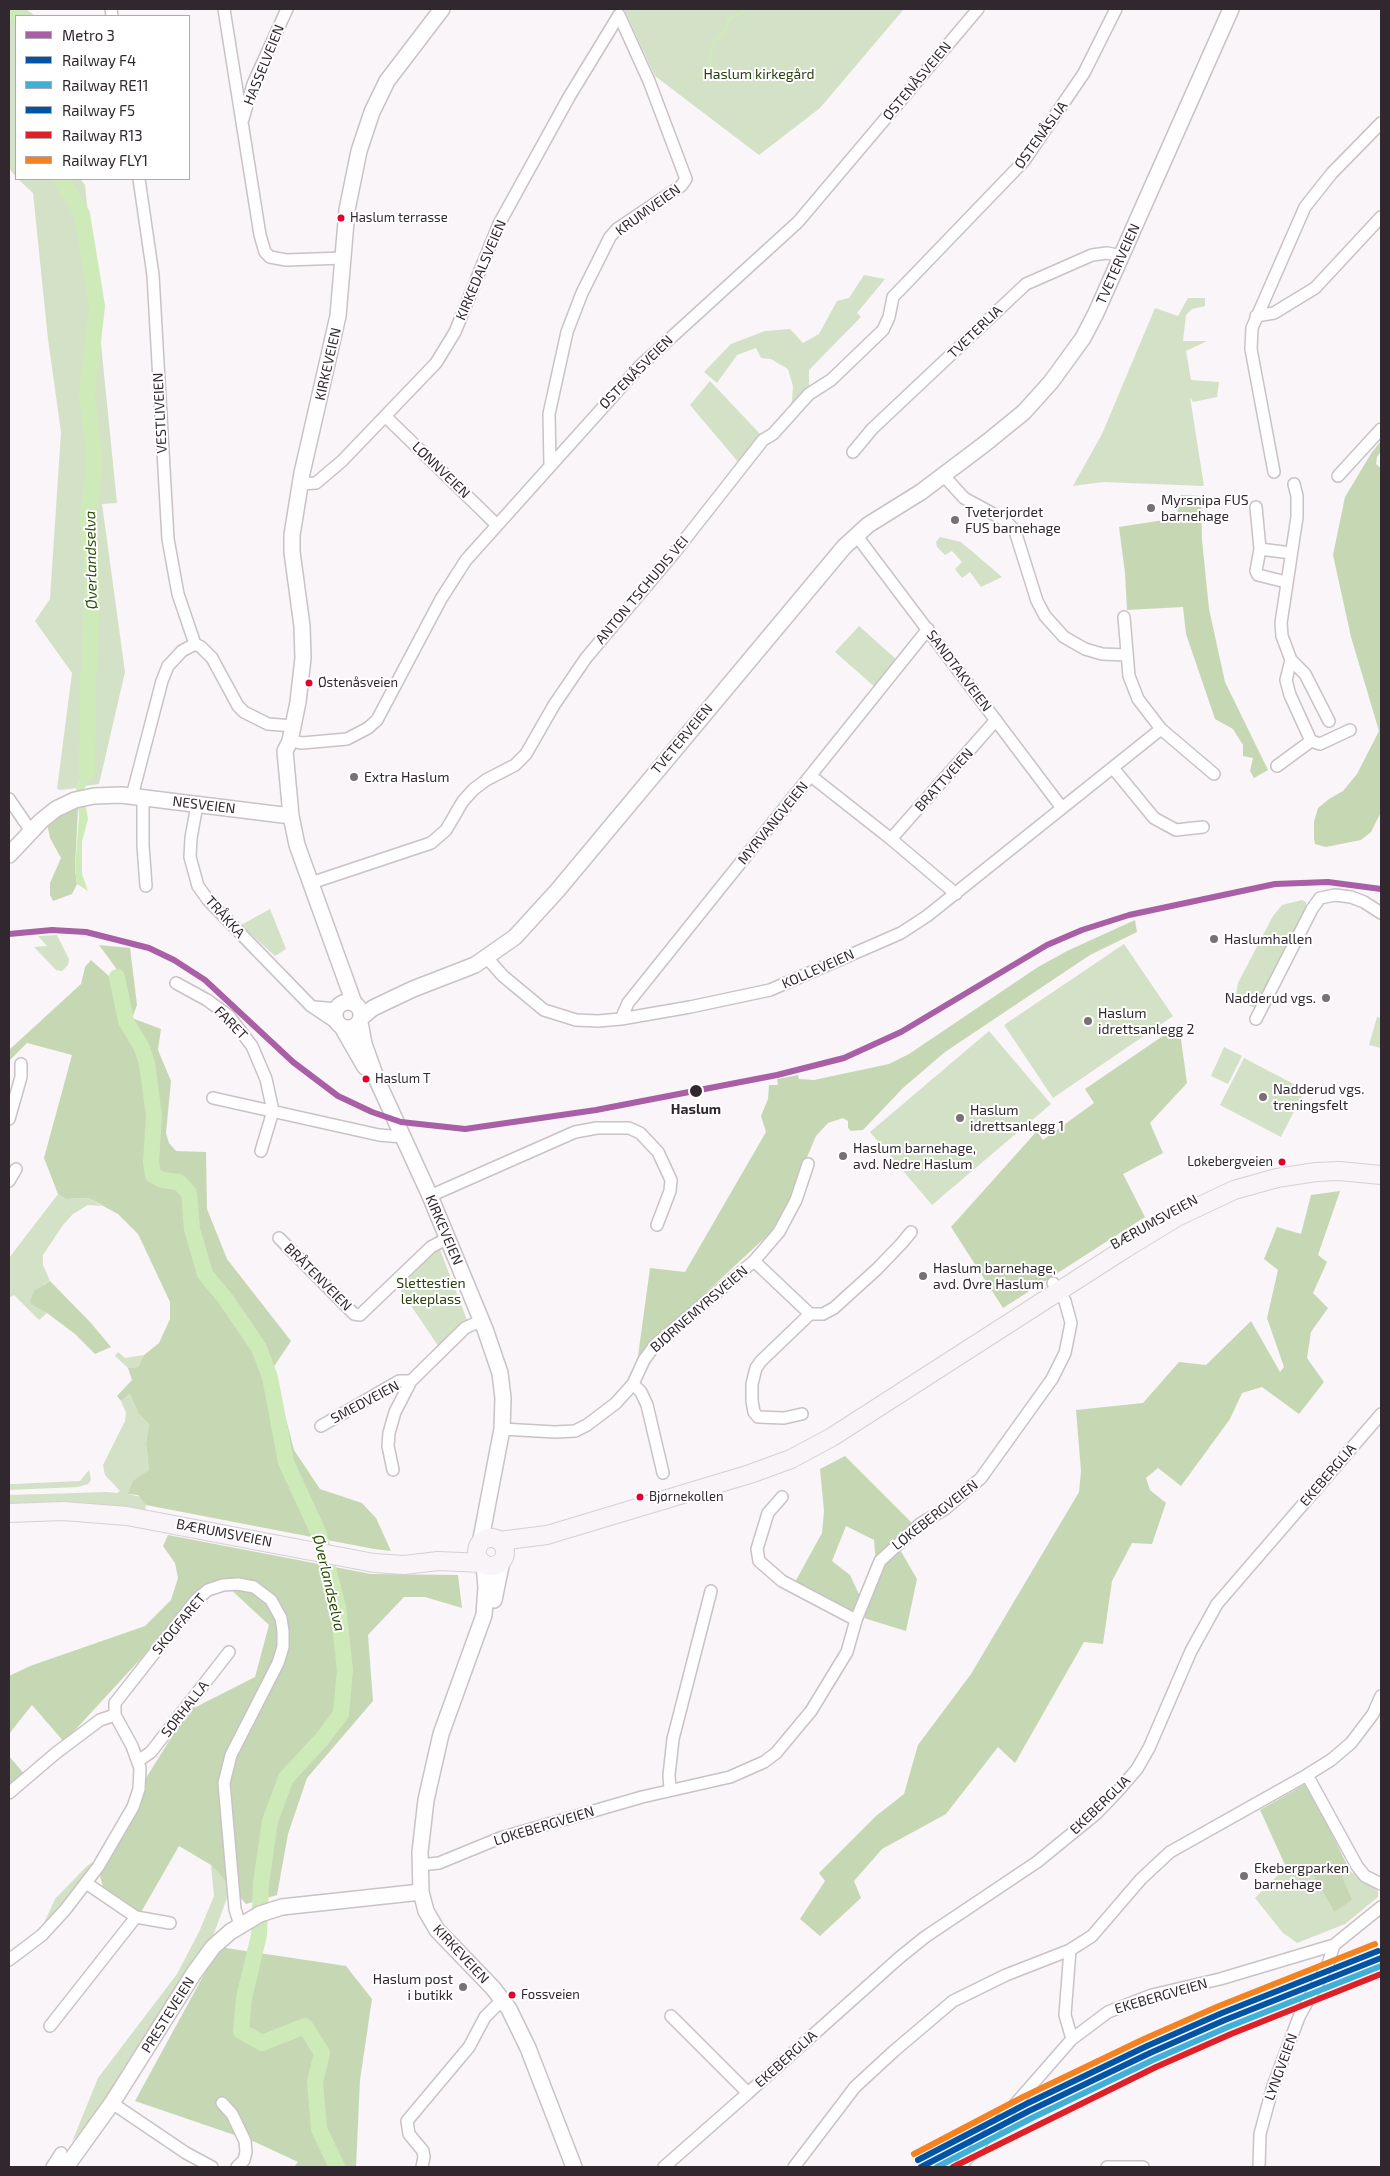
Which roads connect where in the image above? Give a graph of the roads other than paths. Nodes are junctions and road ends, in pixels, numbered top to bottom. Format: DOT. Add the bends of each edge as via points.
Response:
graph roads {
  1 [pos="224,9"];
  2 [pos="287,9"];
  3 [pos="442,9"];
  4 [pos="978,9"];
  5 [pos="1116,9"];
  6 [pos="1231,9"];
  7 [pos="619,15"];
  8 [pos="1381,122"];
  9 [pos="242,123"];
  10 [pos="139,180"];
  11 [pos="1381,217"];
  12 [pos="943,246"];
  13 [pos="1122,256"];
  14 [pos="344,258"];
  15 [pos="1256,316"];
  16 [pos="385,416"];
  17 [pos="1381,428"];
  18 [pos="853,452"];
  19 [pos="550,466"];
  20 [pos="1274,472"];
  21 [pos="944,476"];
  22 [pos="1338,476"];
  23 [pos="300,484"];
  24 [pos="1294,484"];
  25 [pos="1256,507"];
  26 [pos="497,525"];
  27 [pos="856,535"];
  28 [pos="1260,549"];
  29 [pos="1291,552"];
  30 [pos="1286,582"];
  31 [pos="1124,617"];
  32 [pos="928,629"];
  33 [pos="195,644"];
  34 [pos="1126,655"];
  35 [pos="1291,660"];
  36 [pos="996,720"];
  37 [pos="1329,721"];
  38 [pos="1161,729"];
  39 [pos="1350,730"];
  40 [pos="291,734"];
  41 [pos="1311,741"];
  42 [pos="1278,766"];
  43 [pos="1113,768"];
  44 [pos="1214,774"];
  45 [pos="811,776"];
  46 [pos="138,797"];
  47 [pos="9,799"];
  48 [pos="197,805"];
  49 [pos="1062,808"];
  50 [pos="290,810"];
  51 [pos="1203,828"];
  52 [pos="31,832"];
  53 [pos="891,839"];
  54 [pos="9,855"];
  55 [pos="311,883"];
  56 [pos="146,886"];
  57 [pos="956,894"];
  58 [pos="1381,913"];
  59 [pos="334,949"];
  60 [pos="487,958"];
  61 [pos="176,983"];
  62 [pos="358,1012"];
  63 [pos="339,1017"];
  64 [pos="621,1019"];
  65 [pos="1256,1019"];
  66 [pos="21,1064"];
  67 [pos="377,1080"];
  68 [pos="213,1098"];
  69 [pos="273,1111"];
  70 [pos="9,1119"];
  71 [pos="403,1137"];
  72 [pos="261,1151"];
  73 [pos="808,1164"];
  74 [pos="1381,1168"];
  75 [pos="16,1169"];
  76 [pos="1381,1176"];
  77 [pos="9,1181"];
  78 [pos="430,1196"];
  79 [pos="657,1225"];
  80 [pos="910,1232"];
  81 [pos="279,1238"];
  82 [pos="448,1238"];
  83 [pos="754,1261"];
  84 [pos="1056,1287"];
  85 [pos="810,1314"];
  86 [pos="482,1320"];
  87 [pos="411,1381"];
  88 [pos="633,1384"];
  89 [pos="802,1414"];
  90 [pos="1381,1414"];
  91 [pos="321,1426"];
  92 [pos="502,1429"];
  93 [pos="393,1470"];
  94 [pos="663,1473"];
  95 [pos="782,1497"];
  96 [pos="9,1514"];
  97 [pos="491,1552"];
  98 [pos="711,1591"];
  99 [pos="856,1620"];
  100 [pos="229,1652"];
  101 [pos="1381,1696"];
  102 [pos="115,1715"];
  103 [pos="138,1761"];
  104 [pos="1307,1775"];
  105 [pos="670,1789"];
  106 [pos="9,1793"];
  107 [pos="420,1865"];
  108 [pos="86,1883"];
  109 [pos="1381,1884"];
  110 [pos="422,1892"];
  111 [pos="1381,1907"];
  112 [pos="136,1917"];
  113 [pos="170,1923"];
  114 [pos="235,1928"];
  115 [pos="1334,1945"];
  116 [pos="1070,1950"];
  117 [pos="9,1960"];
  118 [pos="503,1999"];
  119 [pos="671,2016"];
  120 [pos="50,2026"];
  121 [pos="1072,2039"];
  122 [pos="748,2093"];
  123 [pos="222,2102"];
  124 [pos="112,2103"];
  125 [pos="60,2153"];
  126 [pos="52,2167"];
  127 [pos="66,2167"];
  128 [pos="212,2167"];
  129 [pos="237,2167"];
  130 [pos="422,2167"];
  131 [pos="574,2167"];
  132 [pos="664,2167"];
  133 [pos="794,2167"];
  134 [pos="960,2167"];
  135 [pos="1106,2167"];
  136 [pos="1143,2167"];
  137 [pos="1258,2167"];
  1 -- 9 [label="street"];
  2 -- 9 [label="street, HASSELVEIEN" via="253,84"];
  3 -- 14 [label="main road, KIRKEVEIEN" via="393,70 372,112 349,196"];
  4 -- 19 [label="street, ØSTENÅSVEIEN" via="798,222 641,365"];
  5 -- 12 [label="street, ØSTENÅSLIA" via="1084,73 1039,141"];
  6 -- 13 [label="main road, TVETERVEIEN"];
  7 -- 16 [label="street, KIRKEDALSVEIEN" via="569,97 499,224 455,332 436,363"];
  7 -- 19 [label="street, KRUMVEIEN" via="649,81 686,179 681,186 617,229 582,293 568,332 548,414"];
  8 -- 15 [label="street" via="1326,179 1305,207"];
  9 -- 14 [label="street" via="265,252 270,257 286,260"];
  10 -- 33 [label="street, VESTLIVEIEN" via="153,276 168,539 178,594"];
  11 -- 15 [label="street" via="1315,288 1274,313"];
  12 -- 55 [label="street, ANTON TSCHUDIS VEI" via="893,297 883,330 831,380 809,394 773,434 763,440 586,658 516,765 474,789 446,830 431,843"];
  13 -- 18 [label="street, TVETERLIA" via="1092,255 1026,284 872,429"];
  13 -- 21 [label="main road, TVETERVEIEN" via="1083,338 1051,382 1020,415"];
  14 -- 23 [label="main road, KIRKEVEIEN" via="333,345"];
  15 -- 20 [label="street" via="1251,349"];
  16 -- 23 [label="street, KIRKEDALSVEIEN" via="342,461 316,482"];
  16 -- 26 [label="street, LØNNVEIEN"];
  17 -- 22 [label="street"];
  19 -- 26 [label="street, ØSTENÅSVEIEN"];
  21 -- 27 [label="main road, TVETERVEIEN"];
  21 -- 34 [label="street" via="964,498 1006,521 1015,531 1037,601 1045,616 1064,637 1102,654"];
  23 -- 40 [label="main road, KIRKEVEIEN" via="292,552 303,658"];
  24 -- 29 [label="street" via="1297,517"];
  25 -- 28 [label="street"];
  26 -- 40 [label="street, ØSTENÅSVEIEN" via="453,578 377,720 347,739 302,743"];
  27 -- 32 [label="street, SANDTAKVEIEN"];
  27 -- 60 [label="main road, TVETERVEIEN" via="557,891 526,926"];
  28 -- 29 [label="street"];
  28 -- 30 [label="street" via="1258,575"];
  29 -- 30 [label="street"];
  30 -- 35 [label="street" via="1281,623"];
  31 -- 34 [label="street"];
  32 -- 36 [label="street, SANDTAKVEIEN"];
  32 -- 45 [label="street, MYRVANGVEIEN"];
  33 -- 40 [label="street, VESTLIVEIEN" via="212,658 244,712"];
  33 -- 46 [label="street" via="182,650 168,666"];
  34 -- 38 [label="street" via="1129,676 1138,699"];
  35 -- 37 [label="street" via="1305,674"];
  35 -- 41 [label="street" via="1286,680"];
  36 -- 49 [label="street, SANDTAKVEIEN"];
  36 -- 53 [label="street, BRATTVEIEN"];
  38 -- 43 [label="street, KOLLEVEIEN"];
  38 -- 44 [label="street"];
  39 -- 41 [label="street" via="1320,744"];
  40 -- 50 [label="main road, KIRKEVEIEN"];
  41 -- 42 [label="street"];
  43 -- 49 [label="street, KOLLEVEIEN"];
  43 -- 51 [label="street" via="1154,818 1176,830"];
  45 -- 53 [label="street"];
  45 -- 64 [label="street, MYRVANGVEIEN" via="628,1003"];
  46 -- 48 [label="main road, NESVEIEN"];
  46 -- 52 [label="main road, NESVEIEN" via="81,799 56,809"];
  46 -- 56 [label="street"];
  47 -- 52 [label="street"];
  48 -- 50 [label="main road, NESVEIEN" via="265,811 279,816"];
  48 -- 63 [label="street, TRÅKKA" via="190,857 198,886 215,910 311,1006"];
  49 -- 57 [label="street, KOLLEVEIEN"];
  50 -- 55 [label="main road, KIRKEVEIEN" via="297,845"];
  52 -- 54 [label="main road, NESVEIEN"];
  53 -- 57 [label="street"];
  55 -- 59 [label="main road, KIRKEVEIEN"];
  57 -- 64 [label="street, KOLLEVEIEN" via="901,933 783,985 745,996"];
  58 -- 65 [label="street" via="1350,897 1320,898"];
  59 -- 62 [label="main road, KIRKEVEIEN"];
  59 -- 63 [label="main road, KIRKEVEIEN" via="340,977"];
  60 -- 62 [label="main road, TVETERVEIEN"];
  60 -- 64 [label="street, KOLLEVEIEN" via="544,1010 576,1020"];
  61 -- 69 [label="street, FARET" via="222,1011 245,1036 260,1064"];
  62 -- 63 [label="main road" via="347,1002"];
  62 -- 63 [label="main road" via="353,1028"];
  62 -- 67 [label="main road, KIRKEVEIEN" via="364,1044"];
  63 -- 67 [label="main road, KIRKEVEIEN" via="366,1070"];
  66 -- 70 [label="street" via="21,1077"];
  67 -- 71 [label="main road, KIRKEVEIEN"];
  68 -- 69 [label="street"];
  69 -- 71 [label="street" via="379,1135"];
  69 -- 72 [label="street, FARET"];
  71 -- 78 [label="main road, KIRKEVEIEN"];
  73 -- 83 [label="street, BJØRNEMYRSVEIEN" via="786,1221"];
  74 -- 84 [label="main road, BÆRUMSVEIEN" via="1310,1165 1237,1181 1122,1238"];
  75 -- 77 [label="street"];
  76 -- 84 [label="main road, BÆRUMSVEIEN" via="1316,1172 1276,1178 1234,1190 1177,1218"];
  78 -- 79 [label="street" via="576,1132 629,1128 640,1132 658,1152 671,1180"];
  78 -- 82 [label="main road, KIRKEVEIEN"];
  80 -- 85 [label="street" via="902,1244 834,1308 823,1314"];
  81 -- 82 [label="street, BRÅTENVEIEN" via="354,1314 360,1316 431,1247"];
  82 -- 86 [label="main road, KIRKEVEIEN"];
  83 -- 85 [label="street, BJØRNEMYRSVEIEN"];
  83 -- 88 [label="street, BJØRNEMYRSVEIEN" via="656,1345 644,1360"];
  84 -- 97 [label="main road, BÆRUMSVEIEN" via="832,1437 791,1459"];
  84 -- 99 [label="street, LØKEBERGVEIEN" via="1065,1300 1071,1323 1065,1353 1052,1379 981,1478 888,1552 873,1574"];
  85 -- 89 [label="street" via="761,1361 752,1384 754,1412 758,1417 784,1418"];
  86 -- 87 [label="street, SMEDVEIEN" via="465,1328"];
  86 -- 92 [label="main road, KIRKEVEIEN" via="500,1373"];
  87 -- 91 [label="street, SMEDVEIEN" via="399,1381"];
  87 -- 93 [label="street, SMEDVEIEN" via="395,1412 389,1433"];
  88 -- 92 [label="street, BJØRNEMYRSVEIEN" via="616,1403 575,1431"];
  88 -- 94 [label="street" via="647,1405"];
  90 -- 122 [label="street, EKEBERGLIA" via="1218,1604 1191,1651 1149,1748 1137,1769 1118,1791 1097,1813 1037,1862 925,1937"];
  92 -- 97 [label="main road, KIRKEVEIEN" via="490,1502"];
  95 -- 99 [label="street" via="768,1513 757,1549 759,1561 782,1581"];
  96 -- 97 [label="main road, BÆRUMSVEIEN" via="63,1511 127,1516 374,1563 438,1561"];
  97 -- 107 [label="main road, KIRKEVEIEN" via="496,1580 489,1625 473,1662 466,1670 436,1754 423,1823"];
  98 -- 105 [label="street" via="673,1739"];
  99 -- 105 [label="street, LØKEBERGVEIEN" via="847,1652 825,1689 788,1742 776,1753 730,1777"];
  100 -- 103 [label="street, SØRHALLA" via="151,1752"];
  101 -- 104 [label="street" via="1373,1714 1352,1743"];
  102 -- 103 [label="street"];
  102 -- 106 [label="street" via="100,1720"];
  102 -- 114 [label="street, SKOGFARET" via="115,1704 185,1613 208,1590 238,1584 254,1587 278,1610 283,1647 269,1682 231,1755 224,1783"];
  103 -- 108 [label="street" via="140,1778 132,1807"];
  104 -- 109 [label="street" via="1357,1866 1365,1876"];
  104 -- 116 [label="street" via="1170,1852 1141,1879 1092,1936"];
  105 -- 107 [label="street, LØKEBERGVEIEN" via="500,1838 439,1863"];
  107 -- 110 [label="main road, KIRKEVEIEN"];
  108 -- 112 [label="street"];
  108 -- 117 [label="street" via="42,1935"];
  110 -- 114 [label="main road, PRESTEVEIEN" via="295,1904 260,1914"];
  110 -- 118 [label="main road, KIRKEVEIEN" via="426,1911 437,1930"];
  111 -- 115 [label="street, EKEBERGVEIEN"];
  112 -- 113 [label="street"];
  112 -- 120 [label="street"];
  114 -- 124 [label="main road, PRESTEVEIEN" via="213,1947 194,1973"];
  115 -- 121 [label="street, EKEBERGVEIEN" via="1126,2004 1108,2012"];
  115 -- 137 [label="street, LYNGVEIEN" via="1328,1964 1299,2018 1273,2086 1260,2134"];
  116 -- 121 [label="street" via="1065,2015"];
  116 -- 133 [label="street" via="985,1984 946,2007 856,2087"];
  118 -- 130 [label="street" via="485,2017 469,2047 406,2121 410,2134 423,2151"];
  118 -- 131 [label="main road, KIRKEVEIEN" via="525,2041"];
  119 -- 122 [label="street, EKEBERGLIA"];
  121 -- 134 [label="street, EKEBERGVEIEN"];
  122 -- 132 [label="street, EKEBERGLIA"];
  123 -- 129 [label="street" via="232,2114 245,2142 244,2160"];
  124 -- 127 [label="main road, PRESTEVEIEN"];
  124 -- 128 [label="street"];
  125 -- 126 [label="street"];
  135 -- 136 [label="street"];
}
